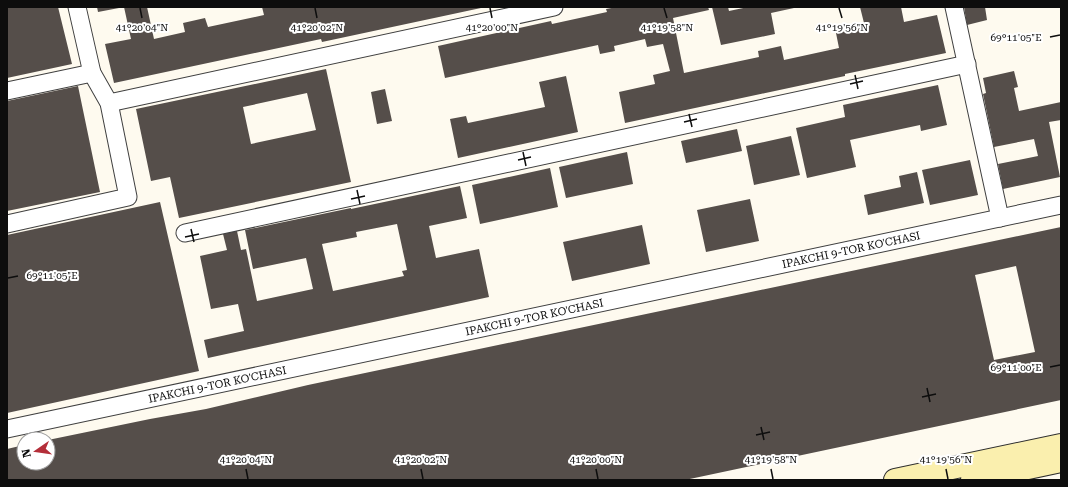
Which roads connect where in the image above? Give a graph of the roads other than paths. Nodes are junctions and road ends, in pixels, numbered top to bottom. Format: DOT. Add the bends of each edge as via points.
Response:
graph roads {
  1 [pos="77,7"];
  2 [pos="554,7"];
  3 [pos="954,7"];
  4 [pos="966,64"];
  5 [pos="92,73"];
  6 [pos="7,91"];
  7 [pos="109,103"];
  8 [pos="1061,205"];
  9 [pos="1000,218"];
  10 [pos="7,224"];
  11 [pos="185,234"];
  12 [pos="7,429"];
  13 [pos="1061,445"];
  14 [pos="1061,461"];
  15 [pos="895,480"];
  16 [pos="972,480"];
  1 -- 5 [label="street"];
  2 -- 7 [label="street"];
  3 -- 4 [label="street"];
  4 -- 9 [label="street"];
  4 -- 11 [label="street"];
  5 -- 6 [label="street"];
  5 -- 7 [label="street"];
  7 -- 10 [label="street" via="128,197"];
  8 -- 9 [label="street, IPAKCHI 9-TOR KO'CHASI"];
  9 -- 12 [label="street, IPAKCHI 9-TOR KO'CHASI"];
  13 -- 15 [label="main road"];
  14 -- 16 [label="main road"];
}
